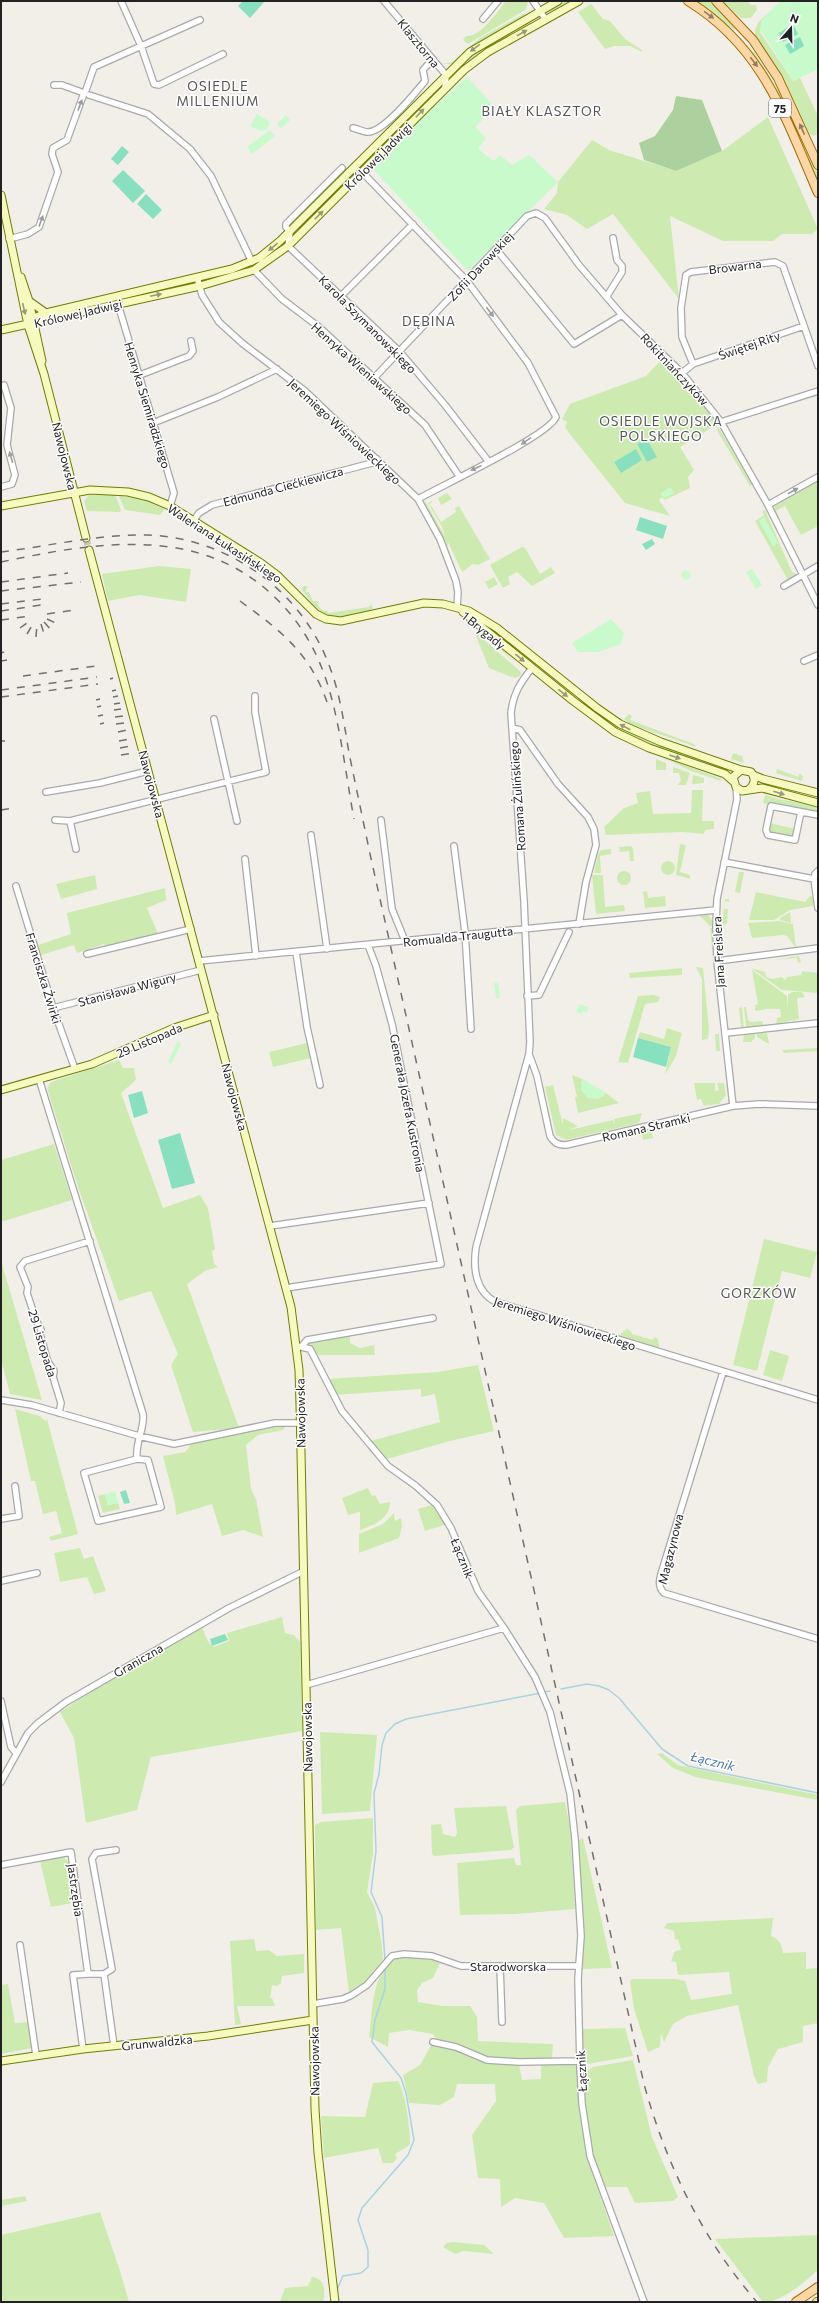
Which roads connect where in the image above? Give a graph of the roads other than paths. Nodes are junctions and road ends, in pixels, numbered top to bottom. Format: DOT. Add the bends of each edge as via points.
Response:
graph roads {
  1 [pos="121,1"];
  2 [pos="384,1"];
  3 [pos="498,1"];
  4 [pos="533,1"];
  5 [pos="558,1"];
  6 [pos="580,1"];
  7 [pos="688,1"];
  8 [pos="716,1"];
  9 [pos="541,11"];
  10 [pos="483,19"];
  11 [pos="200,20"];
  12 [pos="546,20"];
  13 [pos="141,46"];
  14 [pos="223,54"];
  15 [pos="433,59"];
  16 [pos="446,75"];
  17 [pos="457,77"];
  18 [pos="54,85"];
  19 [pos="445,88"];
  20 [pos="354,128"];
  21 [pos="818,165"];
  22 [pos="342,168"];
  23 [pos="362,172"];
  24 [pos="818,193"];
  25 [pos="1,195"];
  26 [pos="413,224"];
  27 [pos="290,232"];
  28 [pos="554,232"];
  29 [pos="299,235"];
  30 [pos="613,238"];
  31 [pos="10,239"];
  32 [pos="288,246"];
  33 [pos="496,249"];
  34 [pos="252,262"];
  35 [pos="16,265"];
  36 [pos="254,270"];
  37 [pos="197,277"];
  38 [pos="467,280"];
  39 [pos="200,286"];
  40 [pos="132,292"];
  41 [pos="341,296"];
  42 [pos="607,296"];
  43 [pos="106,298"];
  44 [pos="29,301"];
  45 [pos="118,304"];
  46 [pos="46,313"];
  47 [pos="622,315"];
  48 [pos="47,321"];
  49 [pos="32,322"];
  50 [pos="804,326"];
  51 [pos="1,330"];
  52 [pos="37,337"];
  53 [pos="191,341"];
  54 [pos="400,352"];
  55 [pos="693,364"];
  56 [pos="818,366"];
  57 [pos="277,369"];
  58 [pos="682,373"];
  59 [pos="44,374"];
  60 [pos="140,375"];
  61 [pos="375,377"];
  62 [pos="2,386"];
  63 [pos="818,391"];
  64 [pos="721,422"];
  65 [pos="153,423"];
  66 [pos="377,459"];
  67 [pos="489,462"];
  68 [pos="459,476"];
  69 [pos="818,477"];
  70 [pos="1,487"];
  71 [pos="74,492"];
  72 [pos="418,499"];
  73 [pos="768,504"];
  74 [pos="1,506"];
  75 [pos="170,506"];
  76 [pos="194,520"];
  77 [pos="86,538"];
  78 [pos="89,550"];
  79 [pos="818,566"];
  80 [pos="802,575"];
  81 [pos="784,586"];
  82 [pos="818,605"];
  83 [pos="457,607"];
  84 [pos="818,655"];
  85 [pos="538,661"];
  86 [pos="804,661"];
  87 [pos="532,668"];
  88 [pos="255,696"];
  89 [pos="214,719"];
  90 [pos="512,728"];
  91 [pos="740,770"];
  92 [pos="148,771"];
  93 [pos="753,775"];
  94 [pos="227,782"];
  95 [pos="734,784"];
  96 [pos="747,790"];
  97 [pos="46,792"];
  98 [pos="818,793"];
  99 [pos="737,799"];
  100 [pos="156,800"];
  101 [pos="818,803"];
  102 [pos="801,812"];
  103 [pos="818,815"];
  104 [pos="55,820"];
  105 [pos="381,820"];
  106 [pos="70,821"];
  107 [pos="237,821"];
  108 [pos="311,835"];
  109 [pos="454,846"];
  110 [pos="76,849"];
  111 [pos="245,859"];
  112 [pos="724,862"];
  113 [pos="818,871"];
  114 [pos="814,879"];
  115 [pos="16,886"];
  116 [pos="818,908"];
  117 [pos="716,910"];
  118 [pos="579,924"];
  119 [pos="191,929"];
  120 [pos="525,929"];
  121 [pos="569,932"];
  122 [pos="465,934"];
  123 [pos="405,941"];
  124 [pos="368,945"];
  125 [pos="818,948"];
  126 [pos="327,949"];
  127 [pos="296,952"];
  128 [pos="87,954"];
  129 [pos="256,956"];
  130 [pos="199,961"];
  131 [pos="717,961"];
  132 [pos="202,970"];
  133 [pos="527,996"];
  134 [pos="53,1008"];
  135 [pos="214,1015"];
  136 [pos="818,1023"];
  137 [pos="471,1029"];
  138 [pos="726,1033"];
  139 [pos="529,1054"];
  140 [pos="75,1069"];
  141 [pos="39,1079"];
  142 [pos="320,1085"];
  143 [pos="1,1090"];
  144 [pos="732,1106"];
  145 [pos="818,1106"];
  146 [pos="429,1203"];
  147 [pos="270,1226"];
  148 [pos="90,1241"];
  149 [pos="286,1288"];
  150 [pos="433,1318"];
  151 [pos="300,1346"];
  152 [pos="723,1372"];
  153 [pos="1,1400"];
  154 [pos="818,1400"];
  155 [pos="59,1413"];
  156 [pos="300,1423"];
  157 [pos="139,1436"];
  158 [pos="137,1459"];
  159 [pos="15,1486"];
  160 [pos="1,1519"];
  161 [pos="304,1571"];
  162 [pos="37,1573"];
  163 [pos="1,1581"];
  164 [pos="504,1628"];
  165 [pos="818,1639"];
  166 [pos="306,1686"];
  167 [pos="1,1701"];
  168 [pos="16,1753"];
  169 [pos="1,1782"];
  170 [pos="116,1850"];
  171 [pos="1,1865"];
  172 [pos="20,1945"];
  173 [pos="500,1966"];
  174 [pos="578,1966"];
  175 [pos="88,1974"];
  176 [pos="104,1974"];
  177 [pos="313,2004"];
  178 [pos="313,2020"];
  179 [pos="502,2022"];
  180 [pos="433,2042"];
  181 [pos="114,2046"];
  182 [pos="83,2049"];
  183 [pos="36,2055"];
  184 [pos="1,2061"];
  185 [pos="580,2061"];
  186 [pos="818,2287"];
  187 [pos="335,2301"];
  188 [pos="644,2302"];
  189 [pos="796,2302"];
  1 -- 13 [label="street"];
  2 -- 15 [label="street, Klasztorna"];
  3 -- 10 [label="street"];
  4 -- 9 [label="street"];
  5 -- 9 [label="street, Królowej Jadwigi"];
  6 -- 12 [label="street, Królowej Jadwigi"];
  7 -- 24 [label="main road, 75, one-way" via="729,32 759,69 776,98"];
  21 -- 8 [label="main road, 75, one-way" via="778,78 753,40"];
  9 -- 12 [label="street"];
  9 -- 16 [label="street, Królowej Jadwigi, one-way" via="482,44"];
  11 -- 13 [label="street"];
  17 -- 12 [label="street, Królowej Jadwigi, one-way" via="488,52"];
  13 -- 14 [label="street" via="154,84 159,85"];
  13 -- 34 [label="street" via="94,67 88,92 148,114 190,149 211,176"];
  15 -- 16 [label="street, Klasztorna"];
  15 -- 20 [label="street" via="423,70 425,81 383,126 368,132"];
  16 -- 17 [label="street"];
  16 -- 19 [label="street, Klasztorna"];
  16 -- 27 [label="street, Królowej Jadwigi"];
  17 -- 19 [label="street, Królowej Jadwigi"];
  31 -- 18 [label="street, one-way" via="28,234 39,227 58,172 52,154 53,148 67,140 84,94 62,85"];
  23 -- 19 [label="street, Królowej Jadwigi, one-way"];
  22 -- 27 [label="street" via="286,224"];
  23 -- 26 [label="street"];
  29 -- 23 [label="street, Królowej Jadwigi, one-way"];
  25 -- 31 [label="street, Nawojowska"];
  26 -- 38 [label="street"];
  26 -- 41 [label="street"];
  27 -- 29 [label="street"];
  27 -- 32 [label="street"];
  27 -- 34 [label="street, Królowej Jadwigi, one-way"];
  28 -- 33 [label="street, Zofii Darowskiej" via="545,218 536,213 527,216"];
  28 -- 42 [label="street, Rokitniańczyków"];
  29 -- 32 [label="street, Królowej Jadwigi"];
  30 -- 42 [label="street" via="622,272"];
  31 -- 35 [label="street, Nawojowska"];
  32 -- 36 [label="street, Królowej Jadwigi"];
  32 -- 41 [label="street, Karola Szymanowskiego"];
  33 -- 38 [label="street, Zofii Darowskiej"];
  33 -- 47 [label="street" via="574,344"];
  34 -- 37 [label="street, Królowej Jadwigi"];
  35 -- 44 [label="street, Nawojowska"];
  35 -- 49 [label="street, Nawojowska, one-way"];
  36 -- 39 [label="street, Królowej Jadwigi"];
  36 -- 61 [label="street, Henryka Wieniawskiego" via="282,299 319,327"];
  37 -- 39 [label="street, Jeremiego Wiśniowieckiego"];
  37 -- 40 [label="street, Królowej Jadwigi"];
  38 -- 54 [label="street, Zofii Darowskiej"];
  38 -- 67 [label="street, one-way" via="528,363 556,417 524,442"];
  45 -- 39 [label="street, Królowej Jadwigi, one-way"];
  39 -- 57 [label="street, Jeremiego Wiśniowieckiego" via="219,322"];
  40 -- 43 [label="street, Królowej Jadwigi"];
  40 -- 45 [label="street"];
  41 -- 54 [label="street, Karola Szymanowskiego"];
  42 -- 47 [label="street, Rokitniańczyków"];
  43 -- 45 [label="street"];
  43 -- 46 [label="street, Królowej Jadwigi"];
  44 -- 46 [label="street"];
  44 -- 49 [label="street, Nawojowska"];
  45 -- 48 [label="street, Królowej Jadwigi"];
  45 -- 60 [label="street, Henryka Siemiradzkiego"];
  46 -- 49 [label="street, Królowej Jadwigi"];
  47 -- 58 [label="street, Rokitniańczyków"];
  48 -- 49 [label="street, Królowej Jadwigi"];
  48 -- 52 [label="street"];
  49 -- 51 [label="street"];
  49 -- 52 [label="street, Nawojowska"];
  49 -- 59 [label="street, Nawojowska"];
  50 -- 55 [label="street, Świętej Rity"];
  50 -- 55 [label="street, Browarna" via="780,263 765,262 691,272 686,275 681,308 682,337"];
  50 -- 56 [label="street, Browarna"];
  52 -- 59 [label="street, Nawojowska"];
  53 -- 60 [label="street" via="193,351 189,356"];
  54 -- 61 [label="street, Zofii Darowskiej"];
  54 -- 67 [label="street, Karola Szymanowskiego"];
  55 -- 58 [label="street"];
  57 -- 65 [label="street" via="218,397"];
  57 -- 66 [label="street, Jeremiego Wiśniowieckiego" via="305,391"];
  58 -- 64 [label="street, Rokitniańczyków"];
  59 -- 71 [label="street, Nawojowska"];
  60 -- 65 [label="street, Henryka Siemiradzkiego"];
  61 -- 68 [label="street, Henryka Wieniawskiego" via="425,425"];
  70 -- 62 [label="street, one-way" via="12,484 15,474 8,445 11,408"];
  63 -- 64 [label="street"];
  64 -- 73 [label="street, Rokitniańczyków"];
  65 -- 75 [label="street, Henryka Siemiradzkiego" via="174,493"];
  66 -- 72 [label="street, Jeremiego Wiśniowieckiego"];
  66 -- 76 [label="street, Edmunda Ciećkiewicza" via="372,463 212,504 198,513"];
  67 -- 68 [label="street, one-way"];
  68 -- 72 [label="street"];
  73 -- 69 [label="street, one-way"];
  71 -- 74 [label="street, Waleriana Łukasińskiego"];
  71 -- 75 [label="street, Waleriana Łukasińskiego" via="105,489 128,492 150,497"];
  71 -- 77 [label="street, Nawojowska"];
  72 -- 83 [label="street, Jeremiego Wiśniowieckiego" via="440,539 456,581"];
  73 -- 80 [label="street, Rokitniańczyków"];
  75 -- 76 [label="street, Waleriana Łukasińskiego"];
  76 -- 83 [label="street, Waleriana Łukasińskiego" via="278,575 316,614 326,619 341,621 420,603"];
  78 -- 92 [label="street, Nawojowska"];
  79 -- 80 [label="street"];
  80 -- 81 [label="street"];
  80 -- 82 [label="street, Rokitniańczyków"];
  83 -- 85 [label="street, 1 Brygady" via="497,628"];
  83 -- 87 [label="street, 1 Brygady, one-way"];
  84 -- 86 [label="street"];
  85 -- 87 [label="street"];
  91 -- 85 [label="street, 1 Brygady, one-way" via="661,742 620,724"];
  87 -- 90 [label="street, Romana Żulińskiego" via="517,687 512,700"];
  87 -- 95 [label="street, 1 Brygady, one-way" via="615,732 649,748 725,774"];
  88 -- 94 [label="street" via="255,712 266,772"];
  89 -- 94 [label="street"];
  90 -- 118 [label="street" via="520,730 558,784 588,817 594,829 596,845"];
  90 -- 120 [label="street, Romana Żulińskiego"];
  91 -- 93 [label="street" via="748,770"];
  91 -- 95 [label="street" via="735,774"];
  92 -- 97 [label="street"];
  92 -- 100 [label="street, Nawojowska"];
  93 -- 96 [label="street" via="753,785"];
  93 -- 98 [label="street"];
  94 -- 100 [label="street"];
  94 -- 107 [label="street"];
  95 -- 96 [label="street"];
  95 -- 99 [label="street, Jana Freislera"];
  96 -- 99 [label="street"];
  96 -- 101 [label="street, one-way" via="768,789"];
  99 -- 112 [label="street, Jana Freislera"];
  100 -- 106 [label="street"];
  100 -- 119 [label="street, Nawojowska"];
  102 -- 102 [label="street" via="795,840 768,835 766,830 771,806"];
  102 -- 103 [label="street"];
  104 -- 106 [label="street"];
  105 -- 123 [label="street" via="392,909"];
  106 -- 110 [label="street"];
  108 -- 126 [label="street"];
  109 -- 122 [label="street"];
  111 -- 129 [label="street"];
  112 -- 114 [label="street"];
  112 -- 117 [label="street, Jana Freislera"];
  113 -- 114 [label="street"];
  114 -- 116 [label="street"];
  115 -- 134 [label="street, Franciszka Żwirki"];
  117 -- 118 [label="street, Romualda Traugutta"];
  117 -- 131 [label="street, Jana Freislera"];
  118 -- 120 [label="street, Romualda Traugutta"];
  119 -- 128 [label="street"];
  119 -- 130 [label="street, Nawojowska"];
  120 -- 122 [label="street, Romualda Traugutta"];
  120 -- 133 [label="street, Romana Żulińskiego"];
  121 -- 133 [label="street" via="539,995"];
  122 -- 123 [label="street, Romualda Traugutta"];
  122 -- 137 [label="street"];
  123 -- 124 [label="street, Romualda Traugutta"];
  124 -- 126 [label="street, Romualda Traugutta"];
  124 -- 146 [label="street, Generała Józefa Kustronia" via="392,1024"];
  125 -- 131 [label="street"];
  126 -- 127 [label="street, Romualda Traugutta"];
  127 -- 129 [label="street, Romualda Traugutta"];
  127 -- 142 [label="street" via="307,1027"];
  129 -- 130 [label="street, Romualda Traugutta"];
  130 -- 132 [label="street, Nawojowska"];
  131 -- 138 [label="street, Jana Freislera"];
  132 -- 134 [label="street, Stanisława Wigury"];
  132 -- 135 [label="street, Nawojowska"];
  133 -- 139 [label="street, Romana Żulińskiego"];
  134 -- 140 [label="street, Franciszka Żwirki"];
  135 -- 140 [label="street, 29 Listopada" via="174,1028"];
  135 -- 147 [label="street, Nawojowska"];
  136 -- 138 [label="street"];
  138 -- 144 [label="street, Jana Freislera"];
  139 -- 144 [label="street, Romana Stramki" via="537,1076 550,1136 559,1145"];
  139 -- 152 [label="street, Jeremiego Wiśniowieckiego" via="476,1247 474,1268 484,1292 489,1299 496,1302"];
  140 -- 141 [label="street, 29 Listopada"];
  141 -- 143 [label="street, 29 Listopada"];
  141 -- 148 [label="street"];
  144 -- 145 [label="street, Romana Stramki"];
  146 -- 147 [label="street"];
  146 -- 149 [label="street, Generała Józefa Kustronia" via="441,1264"];
  147 -- 149 [label="street, Nawojowska"];
  148 -- 155 [label="street, 29 Listopada" via="24,1261 20,1267 36,1320 40,1325 48,1362 54,1371 53,1377 61,1403"];
  148 -- 157 [label="street" via="143,1414"];
  149 -- 151 [label="street, Nawojowska"];
  150 -- 151 [label="street" via="307,1340"];
  151 -- 156 [label="street, Nawojowska"];
  151 -- 164 [label="street, Łącznik" via="310,1349 342,1411 388,1466 437,1505 451,1528 478,1592"];
  152 -- 154 [label="street, Jeremiego Wiśniowieckiego"];
  152 -- 165 [label="street, Magazynowa" via="665,1562 659,1583 660,1589 664,1593"];
  153 -- 155 [label="street"];
  155 -- 157 [label="street"];
  156 -- 157 [label="street" via="275,1423 174,1444"];
  156 -- 161 [label="street, Nawojowska"];
  157 -- 158 [label="street" via="136,1446"];
  158 -- 158 [label="street" via="84,1473 98,1521 161,1507 148,1460"];
  159 -- 160 [label="street" via="19,1516"];
  161 -- 166 [label="street, Nawojowska"];
  161 -- 168 [label="street, Graniczna" via="229,1608 85,1690 38,1723 22,1741"];
  162 -- 163 [label="street"];
  164 -- 166 [label="street"];
  164 -- 174 [label="street, Łącznik" via="540,1689 550,1712 570,1793 581,1936"];
  166 -- 177 [label="street, Nawojowska"];
  167 -- 168 [label="street" via="11,1747"];
  168 -- 169 [label="street, Graniczna"];
  170 -- 176 [label="street, Jastrzębia" via="96,1853 92,1859 112,1969"];
  171 -- 175 [label="street, Jastrzębia" via="71,1852"];
  172 -- 183 [label="street"];
  173 -- 174 [label="street, Starodworska"];
  173 -- 177 [label="street, Starodworska" via="462,1966 432,1956 392,1956 368,1985 343,1999"];
  173 -- 179 [label="street"];
  174 -- 185 [label="street, Łącznik"];
  175 -- 176 [label="street"];
  175 -- 182 [label="street" via="73,1975"];
  176 -- 181 [label="street"];
  177 -- 178 [label="street, Nawojowska"];
  178 -- 181 [label="street, Grunwaldzka" via="208,2036"];
  178 -- 187 [label="street, Nawojowska" via="318,2153"];
  180 -- 185 [label="street" via="456,2047 487,2060"];
  181 -- 182 [label="street, Grunwaldzka"];
  182 -- 183 [label="street, Grunwaldzka"];
  183 -- 184 [label="street, Grunwaldzka"];
  185 -- 188 [label="street, Łącznik" via="582,2104 590,2156"];
  186 -- 189 [label="main road"];
}
